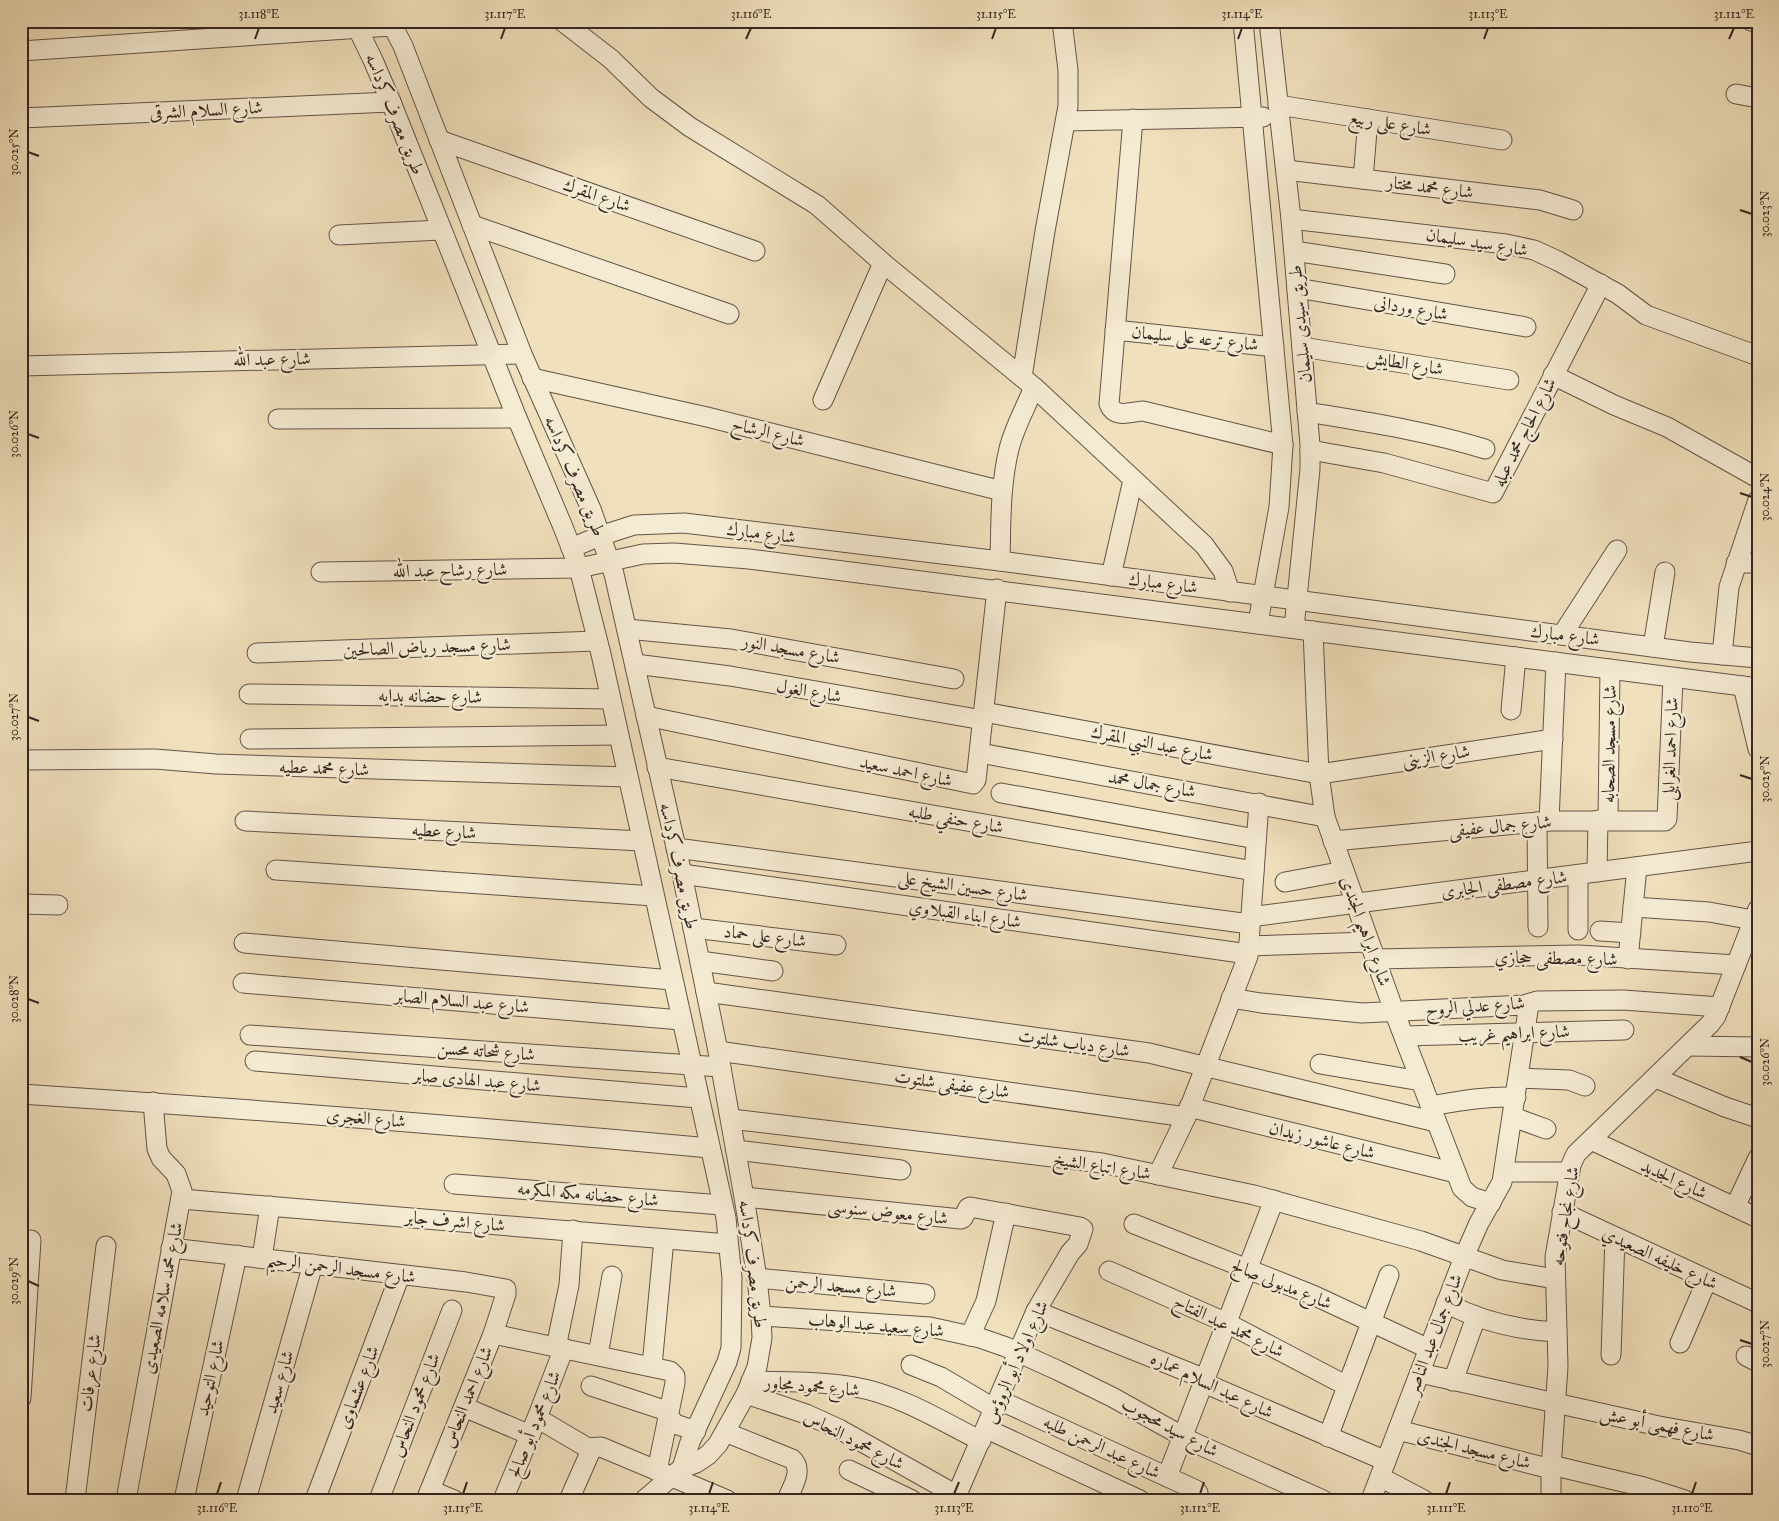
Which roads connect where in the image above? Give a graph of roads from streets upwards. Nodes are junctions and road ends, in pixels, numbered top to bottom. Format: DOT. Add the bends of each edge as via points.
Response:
graph roads {
  1 [pos="562,21"];
  2 [pos="1062,21"];
  3 [pos="1242,21"];
  4 [pos="1269,21"];
  5 [pos="1751,21"];
  6 [pos="1758,22"];
  7 [pos="391,24"];
  8 [pos="356,25"];
  9 [pos="21,52"];
  10 [pos="1736,94"];
  11 [pos="1758,98"];
  12 [pos="391,102"];
  13 [pos="1279,111"];
  14 [pos="21,118"];
  15 [pos="1253,118"];
  16 [pos="1133,119"];
  17 [pos="1368,119"];
  18 [pos="1066,121"];
  19 [pos="439,140"];
  20 [pos="1502,140"];
  21 [pos="1286,170"];
  22 [pos="1363,179"];
  23 [pos="1573,210"];
  24 [pos="1291,219"];
  25 [pos="472,226"];
  26 [pos="441,230"];
  27 [pos="338,235"];
  28 [pos="755,251"];
  29 [pos="1294,251"];
  30 [pos="883,263"];
  31 [pos="1444,274"];
  32 [pos="1601,284"];
  33 [pos="1297,288"];
  34 [pos="729,314"];
  35 [pos="1526,327"];
  36 [pos="1115,330"];
  37 [pos="1274,347"];
  38 [pos="1302,347"];
  39 [pos="491,354"];
  40 [pos="522,354"];
  41 [pos="1758,356"];
  42 [pos="21,366"];
  43 [pos="1553,375"];
  44 [pos="532,378"];
  45 [pos="1509,380"];
  46 [pos="1028,382"];
  47 [pos="823,400"];
  48 [pos="1307,412"];
  49 [pos="278,418"];
  50 [pos="517,418"];
  51 [pos="1283,445"];
  52 [pos="1485,449"];
  53 [pos="1310,450"];
  54 [pos="1758,478"];
  55 [pos="1133,480"];
  56 [pos="1002,491"];
  57 [pos="1758,501"];
  58 [pos="600,536"];
  59 [pos="571,548"];
  60 [pos="1617,550"];
  61 [pos="956,556"];
  62 [pos="610,561"];
  63 [pos="1000,561"];
  64 [pos="1269,562"];
  65 [pos="1736,563"];
  66 [pos="1758,563"];
  67 [pos="1300,567"];
  68 [pos="578,568"];
  69 [pos="321,572"];
  70 [pos="1665,572"];
  71 [pos="1111,576"];
  72 [pos="953,584"];
  73 [pos="997,590"];
  74 [pos="1230,592"];
  75 [pos="1262,596"];
  76 [pos="1296,600"];
  77 [pos="1258,623"];
  78 [pos="1294,628"];
  79 [pos="627,629"];
  80 [pos="1313,630"];
  81 [pos="1562,635"];
  82 [pos="597,641"];
  83 [pos="1653,647"];
  84 [pos="257,653"];
  85 [pos="1722,655"];
  86 [pos="1516,657"];
  87 [pos="1758,658"];
  88 [pos="1556,662"];
  89 [pos="635,664"];
  90 [pos="1610,669"];
  91 [pos="1673,678"];
  92 [pos="954,679"];
  93 [pos="1751,687"];
  94 [pos="249,694"];
  95 [pos="610,699"];
  96 [pos="1511,710"];
  97 [pos="646,716"];
  98 [pos="984,716"];
  99 [pos="618,734"];
  100 [pos="1553,738"];
  101 [pos="250,739"];
  102 [pos="1758,749"];
  103 [pos="980,753"];
  104 [pos="21,760"];
  105 [pos="657,767"];
  106 [pos="1319,774"];
  107 [pos="628,777"];
  108 [pos="1001,793"];
  109 [pos="1259,803"];
  110 [pos="1325,816"];
  111 [pos="1603,820"];
  112 [pos="1666,820"];
  113 [pos="245,821"];
  114 [pos="1543,821"];
  115 [pos="1256,839"];
  116 [pos="642,841"];
  117 [pos="1333,841"];
  118 [pos="676,848"];
  119 [pos="1758,851"];
  120 [pos="1637,867"];
  121 [pos="276,870"];
  122 [pos="1254,871"];
  123 [pos="1344,871"];
  124 [pos="1597,872"];
  125 [pos="682,874"];
  126 [pos="1578,875"];
  127 [pos="1538,880"];
  128 [pos="1285,882"];
  129 [pos="654,896"];
  130 [pos="21,904"];
  131 [pos="1356,904"];
  132 [pos="58,905"];
  133 [pos="1633,907"];
  134 [pos="1755,914"];
  135 [pos="1250,921"];
  136 [pos="1538,927"];
  137 [pos="693,928"];
  138 [pos="1578,930"];
  139 [pos="1600,931"];
  140 [pos="1631,933"];
  141 [pos="244,943"];
  142 [pos="836,944"];
  143 [pos="1248,950"];
  144 [pos="1372,951"];
  145 [pos="1628,959"];
  146 [pos="700,961"];
  147 [pos="1736,964"];
  148 [pos="772,970"];
  149 [pos="672,980"];
  150 [pos="243,983"];
  151 [pos="706,992"];
  152 [pos="1231,998"];
  153 [pos="1529,1004"];
  154 [pos="1720,1007"];
  155 [pos="1394,1011"];
  156 [pos="681,1020"];
  157 [pos="1624,1030"];
  158 [pos="1525,1032"];
  159 [pos="250,1036"];
  160 [pos="1404,1036"];
  161 [pos="1688,1046"];
  162 [pos="1758,1047"];
  163 [pos="719,1059"];
  164 [pos="255,1061"];
  165 [pos="1320,1064"];
  166 [pos="691,1065"];
  167 [pos="1205,1066"];
  168 [pos="1656,1078"];
  169 [pos="1420,1081"];
  170 [pos="1585,1086"];
  171 [pos="1517,1087"];
  172 [pos="21,1094"];
  173 [pos="698,1098"];
  174 [pos="153,1102"];
  175 [pos="1187,1112"];
  176 [pos="1433,1114"];
  177 [pos="1513,1117"];
  178 [pos="1758,1118"];
  179 [pos="731,1120"];
  180 [pos="1546,1129"];
  181 [pos="1591,1140"];
  182 [pos="710,1148"];
  183 [pos="736,1150"];
  184 [pos="1758,1158"];
  185 [pos="901,1170"];
  186 [pos="1505,1172"];
  187 [pos="1569,1172"];
  188 [pos="1456,1173"];
  189 [pos="1158,1175"];
  190 [pos="454,1184"];
  191 [pos="744,1196"];
  192 [pos="181,1199"];
  193 [pos="1274,1200"];
  194 [pos="1491,1203"];
  195 [pos="722,1205"];
  196 [pos="270,1206"];
  197 [pos="1735,1207"];
  198 [pos="1562,1212"];
  199 [pos="1006,1214"];
  200 [pos="1758,1218"];
  201 [pos="1134,1224"];
  202 [pos="1083,1229"];
  203 [pos="573,1230"];
  204 [pos="1615,1237"];
  205 [pos="664,1239"];
  206 [pos="31,1240"];
  207 [pos="728,1244"];
  208 [pos="106,1246"];
  209 [pos="171,1248"];
  210 [pos="237,1255"];
  211 [pos="262,1258"];
  212 [pos="1464,1258"];
  213 [pos="313,1264"];
  214 [pos="1248,1270"];
  215 [pos="1109,1271"];
  216 [pos="400,1275"];
  217 [pos="1389,1275"];
  218 [pos="612,1276"];
  219 [pos="757,1278"];
  220 [pos="1555,1279"];
  221 [pos="1707,1280"];
  222 [pos="506,1294"];
  223 [pos="925,1294"];
  224 [pos="1446,1303"];
  225 [pos="1758,1303"];
  226 [pos="452,1310"];
  227 [pos="1036,1311"];
  228 [pos="761,1316"];
  229 [pos="1476,1317"];
  230 [pos="1371,1322"];
  231 [pos="1227,1323"];
  232 [pos="1557,1332"];
  233 [pos="493,1334"];
  234 [pos="970,1336"];
  235 [pos="1680,1343"];
  236 [pos="560,1347"];
  237 [pos="1429,1349"];
  238 [pos="1019,1353"];
  239 [pos="598,1355"];
  240 [pos="1612,1355"];
  241 [pos="911,1365"];
  242 [pos="652,1366"];
  243 [pos="1420,1373"];
  244 [pos="1452,1381"];
  245 [pos="1204,1383"];
  246 [pos="591,1386"];
  247 [pos="1347,1386"];
  248 [pos="749,1387"];
  249 [pos="21,1398"];
  250 [pos="1556,1404"];
  251 [pos="997,1405"];
  252 [pos="464,1407"];
  253 [pos="668,1417"];
  254 [pos="538,1418"];
  255 [pos="1398,1430"];
  256 [pos="696,1431"];
  257 [pos="725,1432"];
  258 [pos="530,1435"];
  259 [pos="984,1435"];
  260 [pos="1183,1436"];
  261 [pos="1328,1437"];
  262 [pos="1758,1446"];
  263 [pos="592,1448"];
  264 [pos="1551,1467"];
  265 [pos="1383,1469"];
  266 [pos="849,1470"];
  267 [pos="670,1472"];
  268 [pos="1167,1477"];
  269 [pos="428,1495"];
  270 [pos="962,1497"];
  271 [pos="75,1500"];
  272 [pos="126,1500"];
  273 [pos="184,1500"];
  274 [pos="246,1500"];
  275 [pos="315,1500"];
  276 [pos="378,1500"];
  277 [pos="454,1500"];
  278 [pos="503,1500"];
  279 [pos="568,1500"];
  280 [pos="644,1500"];
  281 [pos="727,1500"];
  282 [pos="787,1500"];
  283 [pos="912,1500"];
  284 [pos="1140,1500"];
  285 [pos="1195,1500"];
  286 [pos="1323,1500"];
  287 [pos="1371,1500"];
  288 [pos="1424,1500"];
  289 [pos="1551,1500"];
  290 [pos="1685,1500"];
  1 -- 30 [label="street" via="610,59 651,98 690,127 817,205"];
  2 -- 18 [label="street" via="1068,70"];
  3 -- 15 [label="street, طريق سيدى سليمان"];
  4 -- 13 [label="street, طريق سيدى سليمان"];
  5 -- 6 [label="street"];
  7 -- 8 [label="street"];
  7 -- 19 [label="street, طريق مصرف كرداسه" via="403,46"];
  8 -- 9 [label="street"];
  8 -- 12 [label="street, طريق مصرف كرداسه"];
  10 -- 11 [label="street"];
  12 -- 14 [label="street, شارع السلام الشرقى"];
  12 -- 26 [label="street, طريق مصرف كرداسه"];
  13 -- 15 [label="street, شارع على ربيع"];
  13 -- 17 [label="street, شارع على ربيع"];
  13 -- 21 [label="street, طريق سيدى سليمان"];
  15 -- 16 [label="street, شارع على ربيع"];
  15 -- 37 [label="street, طريق سيدى سليمان"];
  16 -- 18 [label="street, شارع على ربيع"];
  16 -- 36 [label="street"];
  17 -- 20 [label="street, شارع على ربيع"];
  17 -- 22 [label="street"];
  18 -- 46 [label="street" via="1045,231"];
  19 -- 25 [label="street, طريق مصرف كرداسه"];
  19 -- 28 [label="street, شارع المقرك"];
  21 -- 22 [label="street, شارع محمد مختار"];
  21 -- 24 [label="street, طريق سيدى سليمان"];
  22 -- 23 [label="street, شارع محمد مختار" via="1540,200"];
  24 -- 29 [label="street, طريق سيدى سليمان"];
  24 -- 32 [label="street, شارع سيد سليمان" via="1506,244 1534,250"];
  25 -- 34 [label="street"];
  25 -- 40 [label="street, طريق مصرف كرداسه"];
  26 -- 27 [label="street"];
  26 -- 39 [label="street, طريق مصرف كرداسه"];
  29 -- 31 [label="street"];
  29 -- 33 [label="street, طريق سيدى سليمان"];
  30 -- 46 [label="street"];
  30 -- 47 [label="street"];
  32 -- 41 [label="street, شارع سيد سليمان" via="1646,315"];
  32 -- 43 [label="street, شارع الحاج محمد عبله"];
  33 -- 35 [label="street, شارع وردانى"];
  33 -- 38 [label="street, طريق سيدى سليمان"];
  36 -- 37 [label="street, شارع ترعه على سليمان"];
  36 -- 51 [label="street" via="1109,404 1114,412 1143,411"];
  37 -- 51 [label="street, طريق سيدى سليمان"];
  38 -- 45 [label="street, شارع الطايش"];
  38 -- 48 [label="street, طريق سيدى سليمان"];
  39 -- 40 [label="street, شارع عبد الله"];
  39 -- 42 [label="street, شارع عبد الله"];
  39 -- 50 [label="street, طريق مصرف كرداسه"];
  40 -- 44 [label="street, طريق مصرف كرداسه"];
  43 -- 53 [label="street, شارع الحاج محمد عبله" via="1493,493 1384,463"];
  43 -- 54 [label="street" via="1667,427"];
  44 -- 56 [label="street, شارع الرشاح" via="708,417"];
  44 -- 58 [label="street, طريق مصرف كرداسه"];
  46 -- 55 [label="street"];
  46 -- 56 [label="street" via="1010,446"];
  48 -- 52 [label="street" via="1395,426"];
  48 -- 53 [label="street, طريق سيدى سليمان"];
  49 -- 50 [label="street"];
  50 -- 59 [label="street, طريق مصرف كرداسه"];
  51 -- 64 [label="street, طريق سيدى سليمان" via="1279,507"];
  53 -- 67 [label="street, طريق سيدى سليمان"];
  55 -- 71 [label="street"];
  55 -- 74 [label="street" via="1208,550 1223,571"];
  56 -- 63 [label="street"];
  57 -- 65 [label="street"];
  58 -- 59 [label="street, شارع مبارك"];
  58 -- 61 [label="street, شارع مبارك" via="634,525 684,523"];
  58 -- 62 [label="street, طريق مصرف كرداسه"];
  59 -- 68 [label="street, طريق مصرف كرداسه"];
  60 -- 81 [label="street"];
  61 -- 63 [label="street, شارع مبارك"];
  61 -- 72 [label="street"];
  62 -- 68 [label="street, شارع مبارك"];
  62 -- 72 [label="street, شارع مبارك" via="643,554 674,553"];
  62 -- 79 [label="street, طريق مصرف كرداسه"];
  63 -- 71 [label="street, شارع مبارك"];
  64 -- 67 [label="street"];
  64 -- 75 [label="street, طريق سيدى سليمان"];
  65 -- 66 [label="street"];
  65 -- 85 [label="street" via="1729,587"];
  67 -- 76 [label="street, طريق سيدى سليمان"];
  68 -- 69 [label="street, شارع رشاح عبد الله"];
  68 -- 82 [label="street, طريق مصرف كرداسه"];
  70 -- 83 [label="street"];
  71 -- 74 [label="street, شارع مبارك"];
  72 -- 73 [label="street, شارع مبارك"];
  73 -- 77 [label="street, شارع مبارك"];
  73 -- 98 [label="street, شارع احمد سعيد"];
  74 -- 75 [label="street, شارع مبارك"];
  75 -- 76 [label="street, شارع مبارك"];
  75 -- 77 [label="street, طريق سيدى سليمان"];
  76 -- 78 [label="street, طريق سيدى سليمان"];
  76 -- 81 [label="street, شارع مبارك"];
  77 -- 78 [label="street, شارع مبارك"];
  78 -- 80 [label="street, شارع مبارك"];
  79 -- 89 [label="street, طريق مصرف كرداسه"];
  79 -- 92 [label="street, شارع مسجد النور" via="731,638"];
  80 -- 86 [label="street, شارع مبارك"];
  80 -- 106 [label="street, شارع ابراهيم الجندى"];
  81 -- 83 [label="street, شارع مبارك"];
  82 -- 84 [label="street, شارع مسجد رياض الصالحين"];
  82 -- 95 [label="street, طريق مصرف كرداسه"];
  83 -- 85 [label="street, شارع مبارك"];
  85 -- 87 [label="street, شارع مبارك"];
  86 -- 88 [label="street, شارع مبارك"];
  86 -- 96 [label="street"];
  88 -- 90 [label="street, شارع مبارك"];
  88 -- 100 [label="street"];
  89 -- 97 [label="street, طريق مصرف كرداسه"];
  89 -- 98 [label="street, شارع الغول"];
  90 -- 91 [label="street, شارع مبارك"];
  90 -- 111 [label="street, شارع مسجد الصحابه"];
  91 -- 93 [label="street, شارع مبارك"];
  91 -- 112 [label="street, شارع احمد الغرابلى"];
  93 -- 102 [label="street"];
  94 -- 95 [label="street, شارع حضانه بدايه"];
  95 -- 99 [label="street, طريق مصرف كرداسه"];
  97 -- 103 [label="street, شارع احمد سعيد" via="971,784 976,780"];
  97 -- 105 [label="street, طريق مصرف كرداسه"];
  98 -- 103 [label="street, شارع احمد سعيد"];
  98 -- 106 [label="street, شارع عبد النبي المقرك"];
  99 -- 101 [label="street"];
  99 -- 107 [label="street, طريق مصرف كرداسه"];
  100 -- 106 [label="street, شارع الزينى"];
  100 -- 114 [label="street"];
  103 -- 109 [label="street, شارع جمال محمد"];
  104 -- 107 [label="street, شارع محمد عطيه" via="156,759 216,764"];
  105 -- 118 [label="street, طريق مصرف كرداسه"];
  105 -- 122 [label="street, شارع حنفي طلبه"];
  106 -- 110 [label="street, شارع ابراهيم الجندى"];
  107 -- 116 [label="street, طريق مصرف كرداسه"];
  108 -- 115 [label="street"];
  109 -- 110 [label="street, شارع جمال محمد"];
  109 -- 115 [label="street"];
  110 -- 117 [label="street, شارع ابراهيم الجندى"];
  111 -- 112 [label="street, شارع جمال عفيفى"];
  111 -- 114 [label="street, شارع جمال عفيفى"];
  111 -- 124 [label="street, شارع مسجد الصحابه"];
  113 -- 116 [label="street, شارع عطيه"];
  114 -- 117 [label="street, شارع جمال عفيفى"];
  114 -- 127 [label="street"];
  115 -- 122 [label="street"];
  116 -- 129 [label="street, طريق مصرف كرداسه"];
  117 -- 123 [label="street, شارع ابراهيم الجندى"];
  118 -- 125 [label="street, طريق مصرف كرداسه"];
  118 -- 135 [label="street, شارع حسين الشيخ على"];
  119 -- 120 [label="street, شارع مصطفى الجابرى"];
  120 -- 124 [label="street, شارع مصطفى الجابرى"];
  120 -- 133 [label="street"];
  121 -- 129 [label="street"];
  122 -- 135 [label="street"];
  123 -- 128 [label="street"];
  123 -- 131 [label="street, شارع ابراهيم الجندى"];
  124 -- 126 [label="street, شارع مصطفى الجابرى"];
  125 -- 137 [label="street, طريق مصرف كرداسه"];
  125 -- 143 [label="street, شارع ابناء القبلاوي"];
  126 -- 127 [label="street, شارع مصطفى الجابرى"];
  126 -- 138 [label="street"];
  127 -- 131 [label="street, شارع مصطفى الجابرى"];
  127 -- 136 [label="street"];
  129 -- 149 [label="street, طريق مصرف كرداسه"];
  130 -- 132 [label="street"];
  131 -- 135 [label="street, شارع مصطفى الجابرى"];
  131 -- 144 [label="street, شارع ابراهيم الجندى"];
  133 -- 134 [label="street"];
  133 -- 140 [label="street"];
  134 -- 147 [label="street, شارع نجاح فتوحه"];
  135 -- 143 [label="street"];
  137 -- 142 [label="street, شارع على حماد"];
  137 -- 146 [label="street, طريق مصرف كرداسه"];
  139 -- 140 [label="street"];
  140 -- 145 [label="street"];
  141 -- 149 [label="street"];
  143 -- 144 [label="street, شارع ابناء القبلاوي"];
  143 -- 152 [label="street"];
  144 -- 145 [label="street, شارع مصطفى حجازي"];
  144 -- 155 [label="street, شارع ابراهيم الجندى"];
  145 -- 147 [label="street, شارع مصطفى حجازي"];
  146 -- 148 [label="street"];
  146 -- 151 [label="street, طريق مصرف كرداسه"];
  147 -- 154 [label="street, شارع نجاح فتوحه"];
  149 -- 156 [label="street, طريق مصرف كرداسه"];
  150 -- 156 [label="street, شارع عبد السلام الصابر"];
  151 -- 163 [label="street, طريق مصرف كرداسه"];
  151 -- 167 [label="street, شارع دياب شلتوت" via="1148,1053"];
  152 -- 155 [label="street, شارع عدلي الروح" via="1362,1013"];
  152 -- 167 [label="street"];
  153 -- 154 [label="street, شارع عدلي الروح" via="1537,1001 1623,1000"];
  153 -- 155 [label="street, شارع عدلي الروح"];
  153 -- 158 [label="street, شارع جمال عبد الناصر"];
  154 -- 161 [label="street, شارع نجاح فتوحه" via="1710,1024"];
  155 -- 160 [label="street, شارع ابراهيم الجندى"];
  156 -- 166 [label="street, طريق مصرف كرداسه"];
  157 -- 158 [label="street, شارع ابراهيم غريب"];
  158 -- 160 [label="street, شارع ابراهيم غريب"];
  158 -- 171 [label="street, شارع جمال عبد الناصر"];
  159 -- 166 [label="street, شارع شحاته محسن"];
  160 -- 169 [label="street, شارع ابراهيم الجندى"];
  161 -- 162 [label="street"];
  161 -- 168 [label="street, شارع نجاح فتوحه"];
  163 -- 166 [label="street, شارع شحاته محسن"];
  163 -- 175 [label="street, شارع عفيفى شلتوت"];
  163 -- 179 [label="street, طريق مصرف كرداسه"];
  164 -- 173 [label="street, شارع عبد الهادى صابر"];
  165 -- 169 [label="street"];
  166 -- 173 [label="street, طريق مصرف كرداسه"];
  167 -- 175 [label="street"];
  167 -- 176 [label="street, شارع دياب شلتوت"];
  168 -- 178 [label="street"];
  168 -- 181 [label="street, شارع نجاح فتوحه"];
  169 -- 176 [label="street, شارع ابراهيم الجندى"];
  170 -- 171 [label="street" via="1569,1080"];
  171 -- 176 [label="street"];
  171 -- 177 [label="street, شارع جمال عبد الناصر"];
  172 -- 174 [label="street, شارع الغجرى"];
  173 -- 182 [label="street, طريق مصرف كرداسه"];
  174 -- 182 [label="street, شارع الغجرى"];
  174 -- 192 [label="street, شارع محمد سلامه الصعيدى" via="157,1149 176,1174 182,1191"];
  175 -- 188 [label="street, شارع عاشور زيدان"];
  175 -- 189 [label="street"];
  176 -- 188 [label="street, شارع ابراهيم الجندى"];
  177 -- 180 [label="street"];
  177 -- 186 [label="street, شارع جمال عبد الناصر"];
  179 -- 183 [label="street, طريق مصرف كرداسه"];
  179 -- 189 [label="street, شارع اتباع الشيخ" via="1102,1163"];
  181 -- 187 [label="street, شارع نجاح فتوحه" via="1576,1154"];
  181 -- 197 [label="street, شارع الجديد"];
  182 -- 195 [label="street, طريق مصرف كرداسه"];
  183 -- 185 [label="street"];
  183 -- 191 [label="street, طريق مصرف كرداسه"];
  184 -- 197 [label="street"];
  186 -- 187 [label="street"];
  186 -- 194 [label="street, شارع جمال عبد الناصر"];
  187 -- 198 [label="street, شارع نجاح فتوحه"];
  188 -- 194 [label="street, شارع ابراهيم الجندى" via="1469,1196"];
  189 -- 193 [label="street, شارع اتباع الشيخ"];
  190 -- 195 [label="street, شارع حضانه مكه المكرمه"];
  191 -- 199 [label="street, شارع معوض سنوسى" via="961,1220 969,1207"];
  191 -- 219 [label="street, طريق مصرف كرداسه"];
  192 -- 196 [label="street, شارع اشرف جابر"];
  192 -- 209 [label="street, شارع محمد سلامه الصعيدى"];
  193 -- 212 [label="street, شارع اتباع الشيخ" via="1421,1241"];
  193 -- 214 [label="street"];
  194 -- 212 [label="street, شارع جمال عبد الناصر" via="1478,1223"];
  195 -- 207 [label="street, طريق مصرف كرداسه"];
  196 -- 203 [label="street, شارع اشرف جابر"];
  196 -- 211 [label="street"];
  197 -- 200 [label="street, شارع الجديد"];
  198 -- 204 [label="street, شارع خليفه الصعيدي"];
  198 -- 220 [label="street, شارع نجاح فتوحه"];
  199 -- 202 [label="street, شارع معوض سنوسى"];
  199 -- 234 [label="street" via="986,1300"];
  201 -- 214 [label="street, شارع مدبولى صالح"];
  202 -- 227 [label="street, شارع اولاد أبو الروؤس" via="1078,1244"];
  203 -- 205 [label="street, شارع اشرف جابر"];
  203 -- 236 [label="street, شارع محمود أبو صالح"];
  204 -- 221 [label="street, شارع خليفه الصعيدي"];
  204 -- 240 [label="street"];
  205 -- 207 [label="street, شارع اشرف جابر"];
  205 -- 242 [label="street"];
  206 -- 249 [label="street"];
  207 -- 256 [label="street, طريق مصرف كرداسه" via="732,1278 731,1348"];
  208 -- 271 [label="street, شارع عرفات"];
  209 -- 210 [label="street, شارع مسجد الرحمن الرحيم"];
  209 -- 272 [label="street, شارع محمد سلامه الصعيدى"];
  210 -- 211 [label="street, شارع مسجد الرحمن الرحيم"];
  210 -- 273 [label="street, شارع التوحيد"];
  211 -- 213 [label="street, شارع مسجد الرحمن الرحيم"];
  212 -- 220 [label="street, شارع اتباع الشيخ" via="1516,1274"];
  212 -- 224 [label="street, شارع جمال عبد الناصر"];
  213 -- 216 [label="street, شارع مسجد الرحمن الرحيم"];
  213 -- 274 [label="street, شارع سعيد"];
  214 -- 230 [label="street, شارع مدبولى صالح"];
  214 -- 231 [label="street"];
  215 -- 231 [label="street, شارع محمد عبد الفتاح"];
  216 -- 222 [label="street, شارع مسجد الرحمن الرحيم" via="504,1287"];
  216 -- 275 [label="street, شارع عشماوى"];
  217 -- 230 [label="street"];
  218 -- 239 [label="street"];
  219 -- 223 [label="street, شارع مسجد الرحمن"];
  219 -- 228 [label="street, طريق مصرف كرداسه"];
  220 -- 232 [label="street, شارع نجاح فتوحه"];
  221 -- 225 [label="street, شارع خليفه الصعيدي"];
  221 -- 235 [label="street"];
  222 -- 233 [label="street, شارع احمد النحاس"];
  224 -- 229 [label="street"];
  224 -- 237 [label="street, شارع جمال عبد الناصر"];
  226 -- 276 [label="street, شارع محمود النحاس"];
  227 -- 238 [label="street, شارع اولاد أبو الروؤس"];
  227 -- 245 [label="street, شارع عبد السلام عماره" via="1198,1376"];
  228 -- 234 [label="street, شارع سعيد عبد الوهاب" via="930,1327"];
  228 -- 248 [label="street, طريق مصرف كرداسه" via="762,1338 757,1367"];
  229 -- 232 [label="street" via="1502,1326"];
  229 -- 244 [label="street"];
  230 -- 237 [label="street, شارع مدبولى صالح"];
  230 -- 247 [label="street"];
  231 -- 245 [label="street"];
  231 -- 247 [label="street, شارع محمد عبد الفتاح"];
  232 -- 250 [label="street, شارع نجاح فتوحه"];
  233 -- 236 [label="street"];
  233 -- 252 [label="street, شارع احمد النحاس"];
  234 -- 238 [label="street, شارع سعيد عبد الوهاب"];
  236 -- 239 [label="street"];
  236 -- 254 [label="street, شارع محمود أبو صالح"];
  237 -- 243 [label="street, شارع جمال عبد الناصر"];
  238 -- 251 [label="street, شارع اولاد أبو الروؤس"];
  238 -- 260 [label="street, شارع سيد محجوب" via="1112,1397"];
  239 -- 242 [label="street"];
  241 -- 251 [label="street, شارع عبد الرحمن طلبه"];
  242 -- 253 [label="street" via="670,1371 674,1376"];
  243 -- 244 [label="street, شارع فهمى أبو عش"];
  243 -- 255 [label="street, شارع جمال عبد الناصر"];
  244 -- 250 [label="street, شارع فهمى أبو عش"];
  245 -- 260 [label="street"];
  245 -- 261 [label="street, شارع عبد السلام عماره"];
  246 -- 253 [label="street" via="664,1410"];
  247 -- 261 [label="street"];
  248 -- 257 [label="street, طريق مصرف كرداسه"];
  248 -- 259 [label="street, شارع محمود مجاور" via="831,1384 880,1393"];
  248 -- 270 [label="street, شارع محمود النحاس" via="839,1429"];
  250 -- 262 [label="street, شارع فهمى أبو عش"];
  250 -- 264 [label="street, شارع نجاح فتوحه"];
  251 -- 259 [label="street, شارع اولاد أبو الروؤس"];
  251 -- 268 [label="street, شارع عبد الرحمن طلبه"];
  252 -- 258 [label="street"];
  252 -- 269 [label="street, شارع احمد النحاس"];
  253 -- 256 [label="street" via="675,1424"];
  253 -- 267 [label="street"];
  254 -- 258 [label="street, شارع محمود أبو صالح"];
  254 -- 263 [label="street"];
  255 -- 264 [label="street, شارع مسجد الجندى"];
  255 -- 265 [label="street, شارع جمال عبد الناصر"];
  256 -- 267 [label="street, طريق مصرف كرداسه"];
  257 -- 267 [label="street, طريق مصرف كرداسه" via="708,1455"];
  257 -- 282 [label="street" via="795,1462 798,1473"];
  258 -- 278 [label="street, شارع محمود أبو صالح"];
  259 -- 270 [label="street, شارع اولاد أبو الروؤس"];
  259 -- 284 [label="street, شارع محمود مجاور"];
  260 -- 268 [label="street"];
  260 -- 286 [label="street, شارع سيد محجوب"];
  261 -- 265 [label="street, شارع عبد السلام عماره"];
  263 -- 267 [label="street" via="601,1447"];
  263 -- 279 [label="street"];
  264 -- 289 [label="street, شارع نجاح فتوحه"];
  264 -- 290 [label="street, شارع مسجد الجندى" via="1644,1487"];
  265 -- 287 [label="street, شارع جمال عبد الناصر"];
  265 -- 288 [label="street, شارع عبد السلام عماره"];
  266 -- 283 [label="street"];
  267 -- 280 [label="street"];
  267 -- 281 [label="street"];
  268 -- 285 [label="street, شارع عبد الرحمن طلبه" via="1196,1490"];
  269 -- 277 [label="street"];
}
